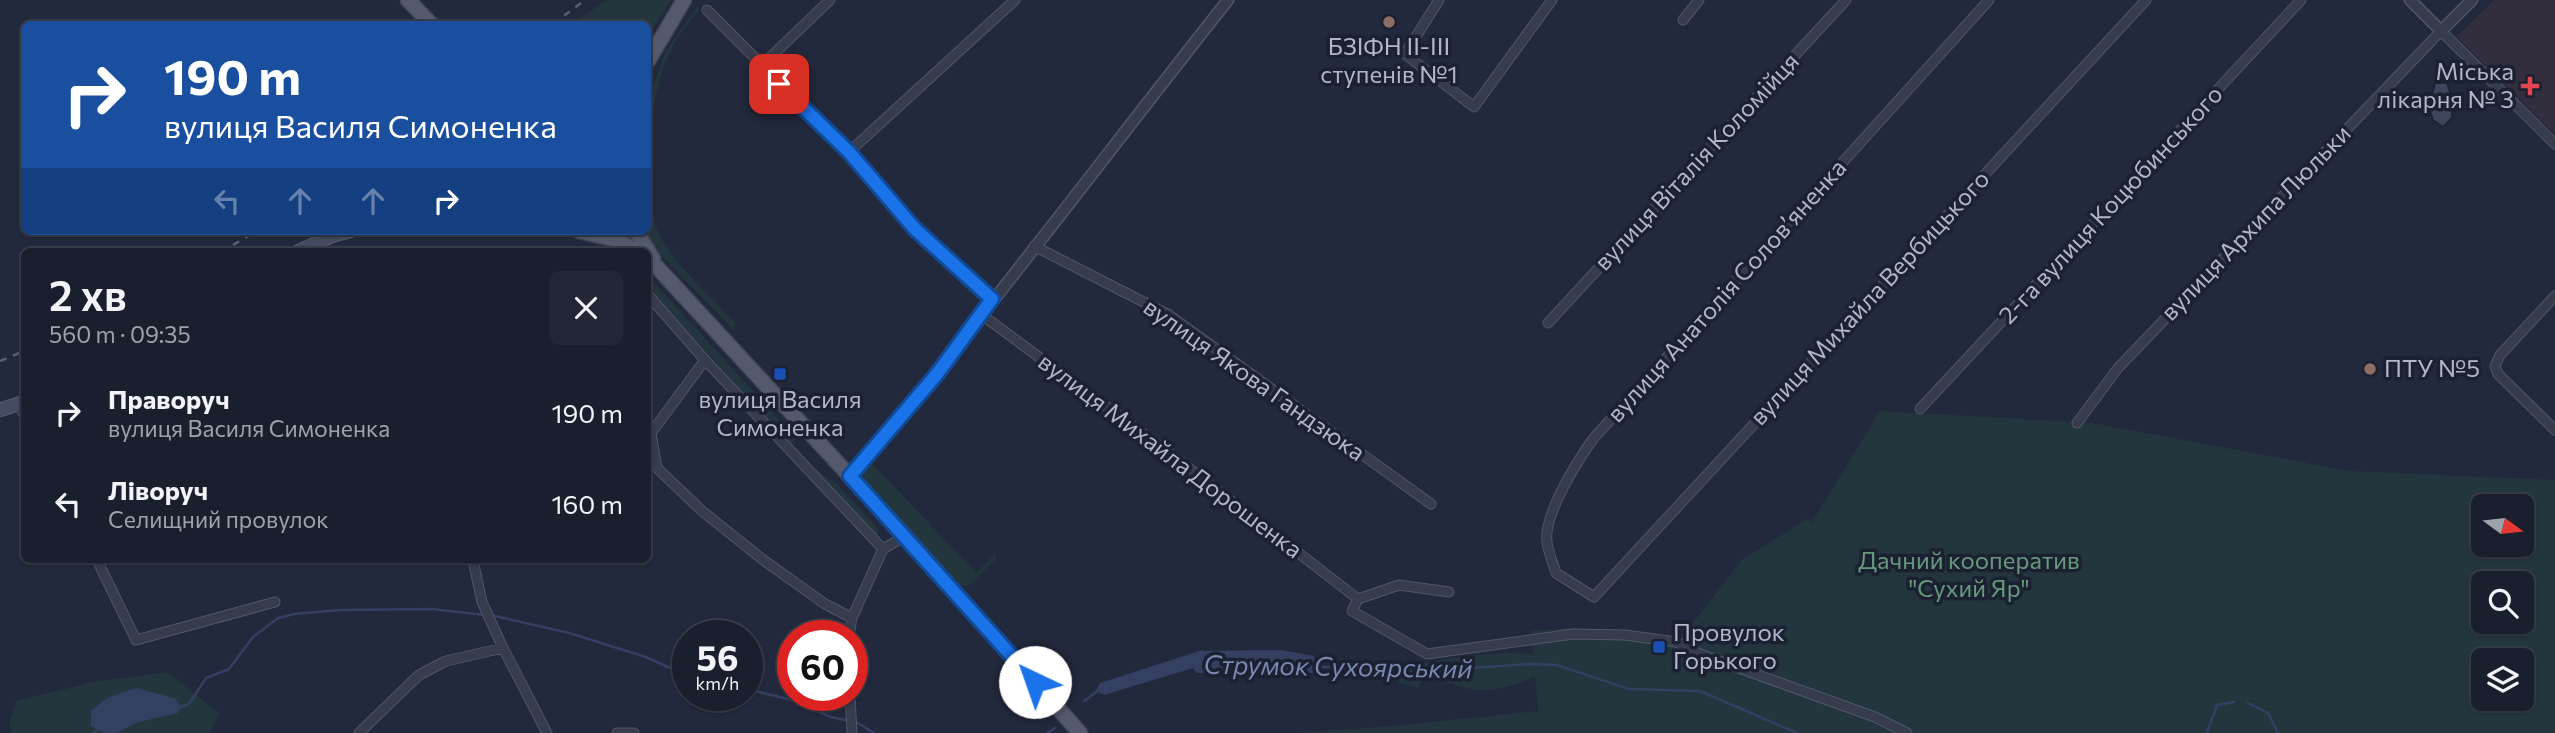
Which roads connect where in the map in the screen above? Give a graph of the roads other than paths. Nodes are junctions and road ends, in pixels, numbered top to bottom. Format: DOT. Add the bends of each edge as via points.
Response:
graph roads {
  1 [pos="408,0"];
  2 [pos="684,0"];
  3 [pos="830,0"];
  4 [pos="1015,0"];
  5 [pos="1228,0"];
  6 [pos="1438,0"];
  7 [pos="1552,0"];
  8 [pos="1699,0"];
  9 [pos="1846,0"];
  10 [pos="1989,0"];
  11 [pos="2146,0"];
  12 [pos="2301,0"];
  13 [pos="2410,0"];
  14 [pos="2472,0"];
  15 [pos="707,10"];
  16 [pos="1683,20"];
  17 [pos="427,21"];
  18 [pos="2441,31"];
  19 [pos="651,57"];
  20 [pos="761,66"];
  21 [pos="2555,144"];
  22 [pos="849,152"];
  23 [pos="334,235"];
  24 [pos="596,235"];
  25 [pos="1034,246"];
  26 [pos="306,248"];
  27 [pos="631,248"];
  28 [pos="652,263"];
  29 [pos="2555,296"];
  30 [pos="651,298"];
  31 [pos="992,299"];
  32 [pos="982,315"];
  33 [pos="1548,323"];
  34 [pos="705,360"];
  35 [pos="21,407"];
  36 [pos="1920,409"];
  37 [pos="0,410"];
  38 [pos="2077,423"];
  39 [pos="2555,430"];
  40 [pos="850,476"];
  41 [pos="1431,504"];
  42 [pos="905,536"];
  43 [pos="883,549"];
  44 [pos="98,563"];
  45 [pos="474,563"];
  46 [pos="1449,592"];
  47 [pos="1594,597"];
  48 [pos="1358,599"];
  49 [pos="275,602"];
  50 [pos="852,618"];
  51 [pos="503,648"];
  52 [pos="852,711"];
  53 [pos="852,731"];
  54 [pos="359,733"];
  55 [pos="547,733"];
  56 [pos="617,733"];
  57 [pos="634,733"];
  58 [pos="1080,733"];
  59 [pos="1907,733"];
  1 -- 17 [label="main road"];
  2 -- 19 [label="main road"];
  3 -- 20 [label="street"];
  4 -- 22 [label="street"];
  5 -- 25 [label="street"];
  6 -- 7 [label="street" via="1405,54 1474,107"];
  8 -- 16 [label="street"];
  9 -- 33 [label="street, вулиця Віталія Коломійця"];
  10 -- 47 [label="street, вулиця Анатолія Соловʼяненка" via="1593,439 1565,479 1546,539 1556,573"];
  11 -- 47 [label="street, вулиця Михайла Вербицького"];
  12 -- 36 [label="street, 2-га вулиця Коцюбинського"];
  13 -- 18 [label="street"];
  14 -- 18 [label="street, вулиця Архипа Люльки"];
  15 -- 20 [label="street"];
  18 -- 21 [label="street"];
  18 -- 38 [label="street, вулиця Архипа Люльки" via="2118,368"];
  20 -- 22 [label="street"];
  22 -- 31 [label="street" via="915,229"];
  23 -- 26 [label="main road"];
  24 -- 27 [label="main road"];
  25 -- 31 [label="street"];
  25 -- 41 [label="street, вулиця Якова Гандзюка" via="1169,315"];
  28 -- 40 [label="main road"];
  29 -- 39 [label="street" via="2495,366"];
  30 -- 34 [label="street"];
  31 -- 32 [label="street"];
  32 -- 40 [label="street"];
  32 -- 48 [label="street, вулиця Михайла Дорошенка"];
  34 -- 43 [label="street"];
  34 -- 50 [label="street" via="651,433 657,468 762,559"];
  35 -- 37 [label="main road"];
  40 -- 42 [label="main road"];
  42 -- 43 [label="street"];
  42 -- 58 [label="main road"];
  43 -- 50 [label="street"];
  44 -- 49 [label="street" via="136,640"];
  45 -- 51 [label="street" via="485,610"];
  46 -- 48 [label="street" via="1399,585"];
  48 -- 59 [label="street" via="1352,611 1427,653 1573,634 1676,642"];
  51 -- 54 [label="street" via="446,662 419,676"];
  51 -- 55 [label="street"];
  52 -- 53 [label="street"];
  56 -- 57 [label="street"];
}
